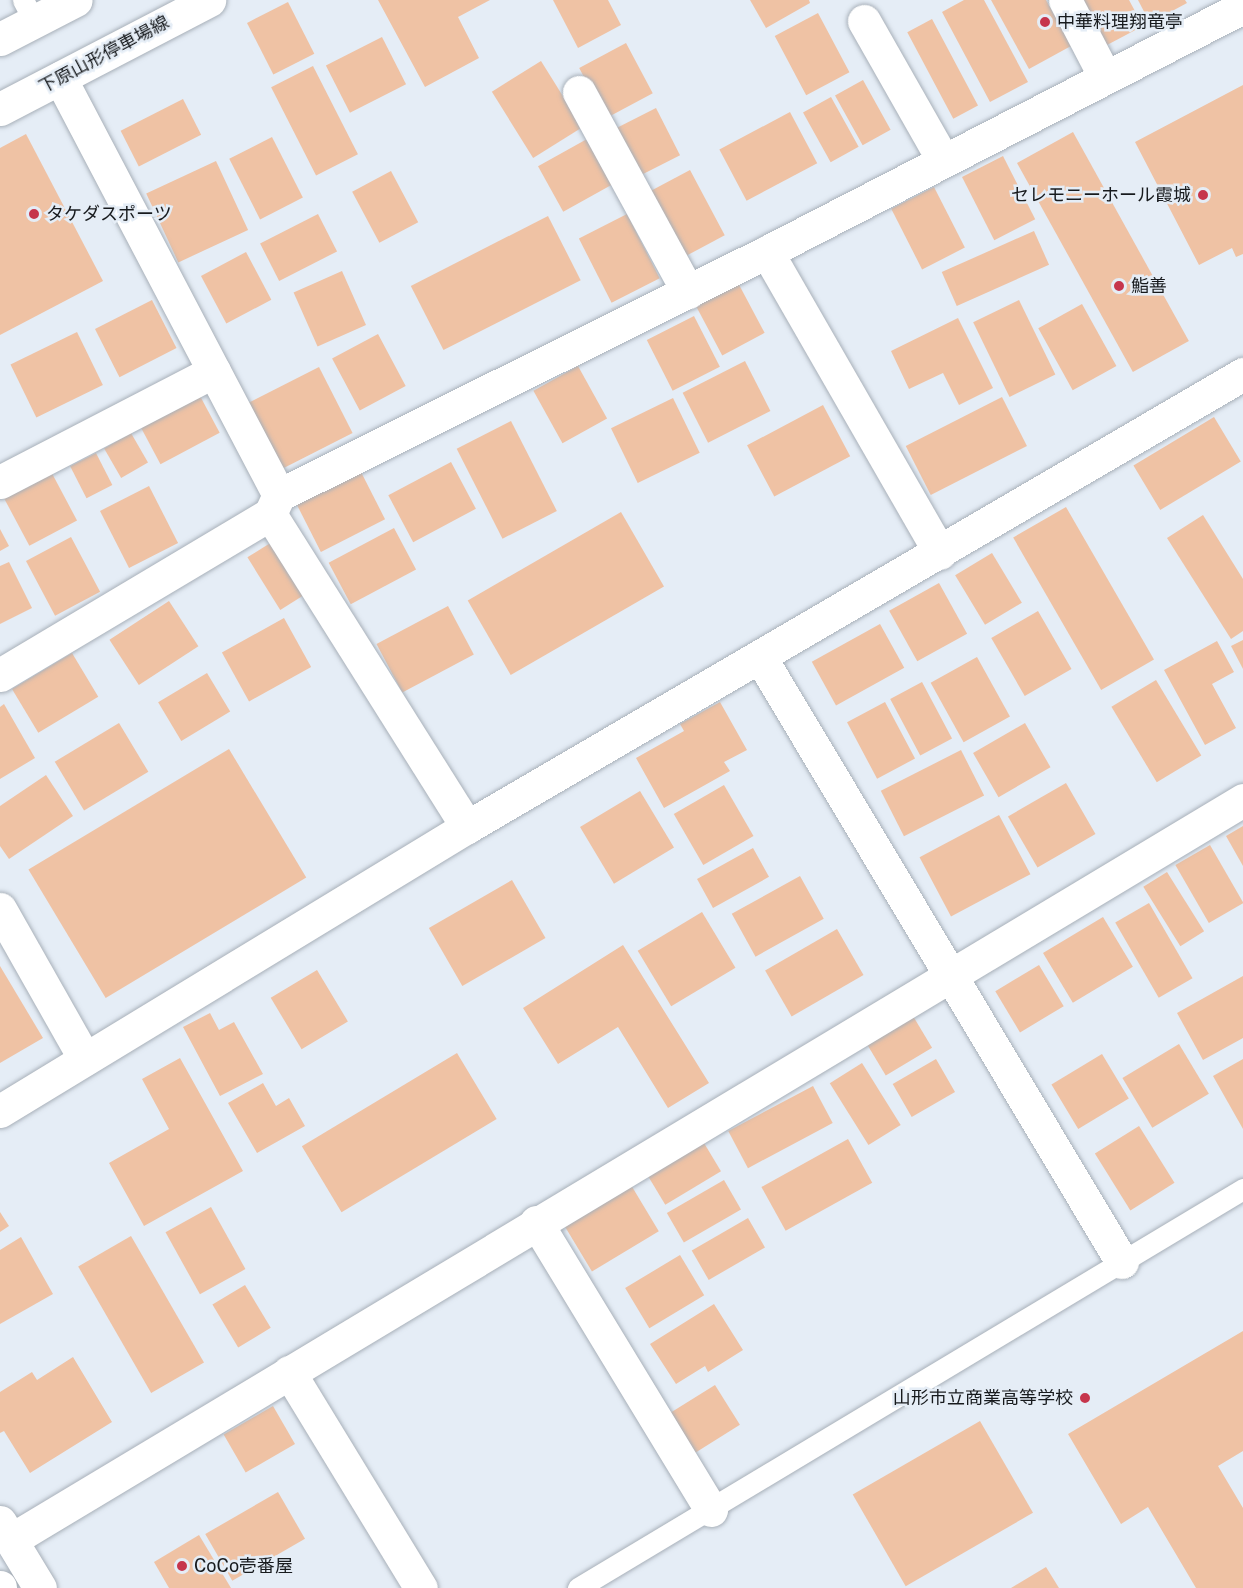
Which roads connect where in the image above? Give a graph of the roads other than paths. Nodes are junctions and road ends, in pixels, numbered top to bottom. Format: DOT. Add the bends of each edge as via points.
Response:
graph roads {
  1 [pos="75,0"];
  2 [pos="209,0"];
  3 [pos="1065,0"];
  4 [pos="1243,7"];
  5 [pos="29,10"];
  6 [pos="864,21"];
  7 [pos="0,39"];
  8 [pos="1104,75"];
  9 [pos="60,78"];
  10 [pos="579,92"];
  11 [pos="0,109"];
  12 [pos="943,160"];
  13 [pos="767,252"];
  14 [pos="688,291"];
  15 [pos="214,371"];
  16 [pos="1243,374"];
  17 [pos="0,482"];
  18 [pos="275,504"];
  19 [pos="940,553"];
  20 [pos="760,657"];
  21 [pos="0,675"];
  22 [pos="1243,800"];
  23 [pos="467,827"];
  24 [pos="0,909"];
  25 [pos="949,978"];
  26 [pos="85,1059"];
  27 [pos="0,1111"];
  28 [pos="1243,1189"];
  29 [pos="536,1222"];
  30 [pos="1122,1262"];
  31 [pos="289,1372"];
  32 [pos="711,1510"];
  33 [pos="6,1531"];
  34 [pos="40,1588"];
  35 [pos="421,1588"];
  36 [pos="578,1588"];
  1 -- 5 [label="street"];
  2 -- 9 [label="street, 下原山形停車場線"];
  3 -- 8 [label="street"];
  4 -- 8 [label="street"];
  5 -- 7 [label="street"];
  6 -- 12 [label="street"];
  8 -- 12 [label="street"];
  9 -- 11 [label="street, 下原山形停車場線"];
  9 -- 15 [label="street"];
  10 -- 14 [label="street"];
  12 -- 13 [label="street"];
  13 -- 14 [label="street"];
  13 -- 19 [label="street"];
  14 -- 18 [label="street"];
  15 -- 17 [label="street"];
  15 -- 18 [label="street"];
  16 -- 19 [label="street"];
  18 -- 21 [label="street"];
  18 -- 23 [label="street"];
  19 -- 20 [label="street"];
  20 -- 23 [label="street"];
  20 -- 25 [label="street"];
  22 -- 25 [label="street"];
  23 -- 26 [label="street"];
  24 -- 26 [label="street"];
  25 -- 29 [label="street"];
  25 -- 30 [label="street"];
  26 -- 27 [label="street"];
  28 -- 30 [label="lane"];
  29 -- 31 [label="street"];
  29 -- 32 [label="street"];
  30 -- 32 [label="lane"];
  31 -- 33 [label="street"];
  31 -- 35 [label="street"];
  32 -- 36 [label="lane"];
  33 -- 34 [label="street"];
}
